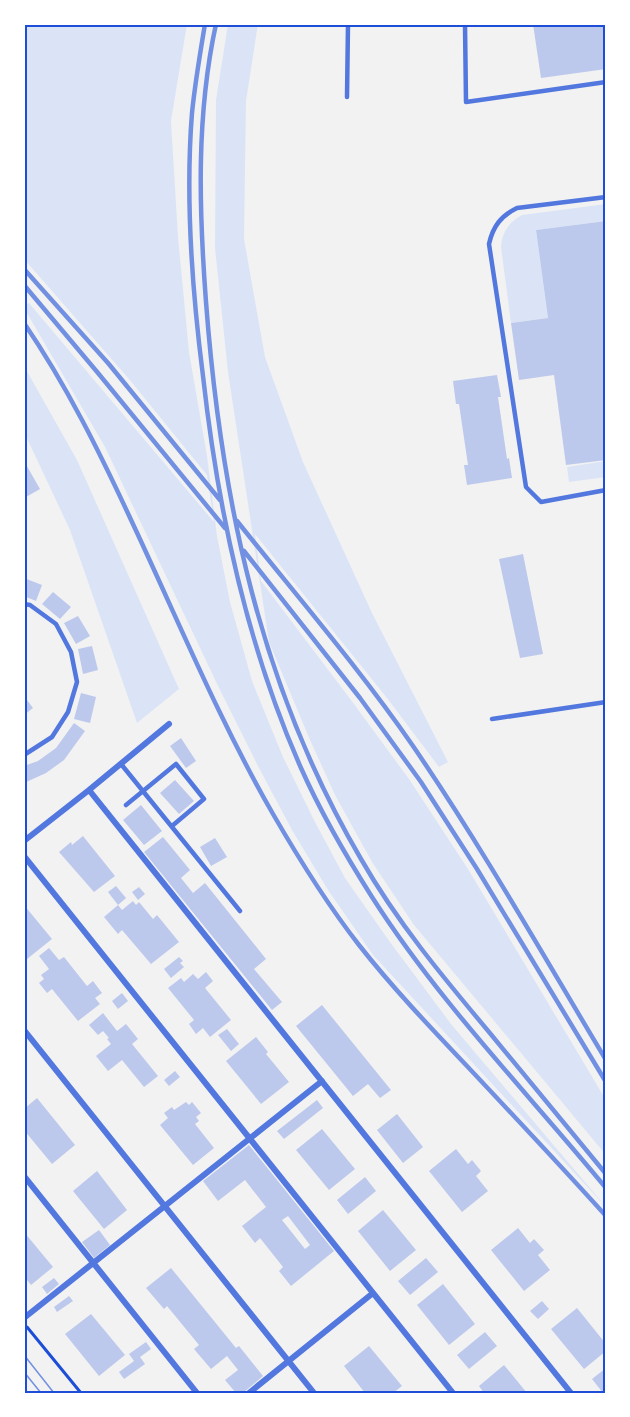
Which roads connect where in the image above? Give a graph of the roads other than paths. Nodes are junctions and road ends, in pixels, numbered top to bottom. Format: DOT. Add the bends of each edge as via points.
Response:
graph roads {
  1 [pos="348,24"];
  2 [pos="465,24"];
  3 [pos="606,82"];
  4 [pos="346,97"];
  5 [pos="606,197"];
  6 [pos="606,490"];
  7 [pos="24,604"];
  8 [pos="606,702"];
  9 [pos="492,719"];
  10 [pos="169,723"];
  11 [pos="24,755"];
  12 [pos="121,764"];
  13 [pos="90,790"];
  14 [pos="143,791"];
  15 [pos="126,804"];
  16 [pos="172,826"];
  17 [pos="24,841"];
  18 [pos="24,856"];
  19 [pos="240,911"];
  20 [pos="24,1030"];
  21 [pos="322,1081"];
  22 [pos="249,1138"];
  23 [pos="24,1176"];
  24 [pos="164,1206"];
  25 [pos="93,1262"];
  26 [pos="374,1293"];
  27 [pos="24,1318"];
  28 [pos="289,1361"];
  29 [pos="197,1393"];
  30 [pos="249,1393"];
  31 [pos="314,1393"];
  32 [pos="453,1393"];
  33 [pos="571,1393"];
  1 -- 4 [label="lane"];
  2 -- 3 [label="lane" via="466,102"];
  5 -- 6 [label="lane" via="517,208 498,221 489,244 526,488 541,502"];
  7 -- 11 [label="lane" via="56,624 71,652 77,682 68,712 52,738"];
  8 -- 9 [label="lane"];
  10 -- 12 [label="street"];
  12 -- 13 [label="street"];
  12 -- 14 [label="lane"];
  13 -- 17 [label="street"];
  13 -- 21 [label="street"];
  14 -- 15 [label="lane"];
  14 -- 16 [label="lane"];
  14 -- 16 [label="lane" via="176,764 204,800"];
  16 -- 19 [label="lane"];
  18 -- 22 [label="street"];
  20 -- 24 [label="street"];
  21 -- 22 [label="street"];
  21 -- 33 [label="street"];
  22 -- 24 [label="street"];
  22 -- 26 [label="street"];
  23 -- 25 [label="street"];
  24 -- 25 [label="street"];
  24 -- 28 [label="street"];
  25 -- 27 [label="street"];
  25 -- 29 [label="street"];
  26 -- 28 [label="street"];
  26 -- 32 [label="street"];
  28 -- 30 [label="street"];
  28 -- 31 [label="street"];
}
